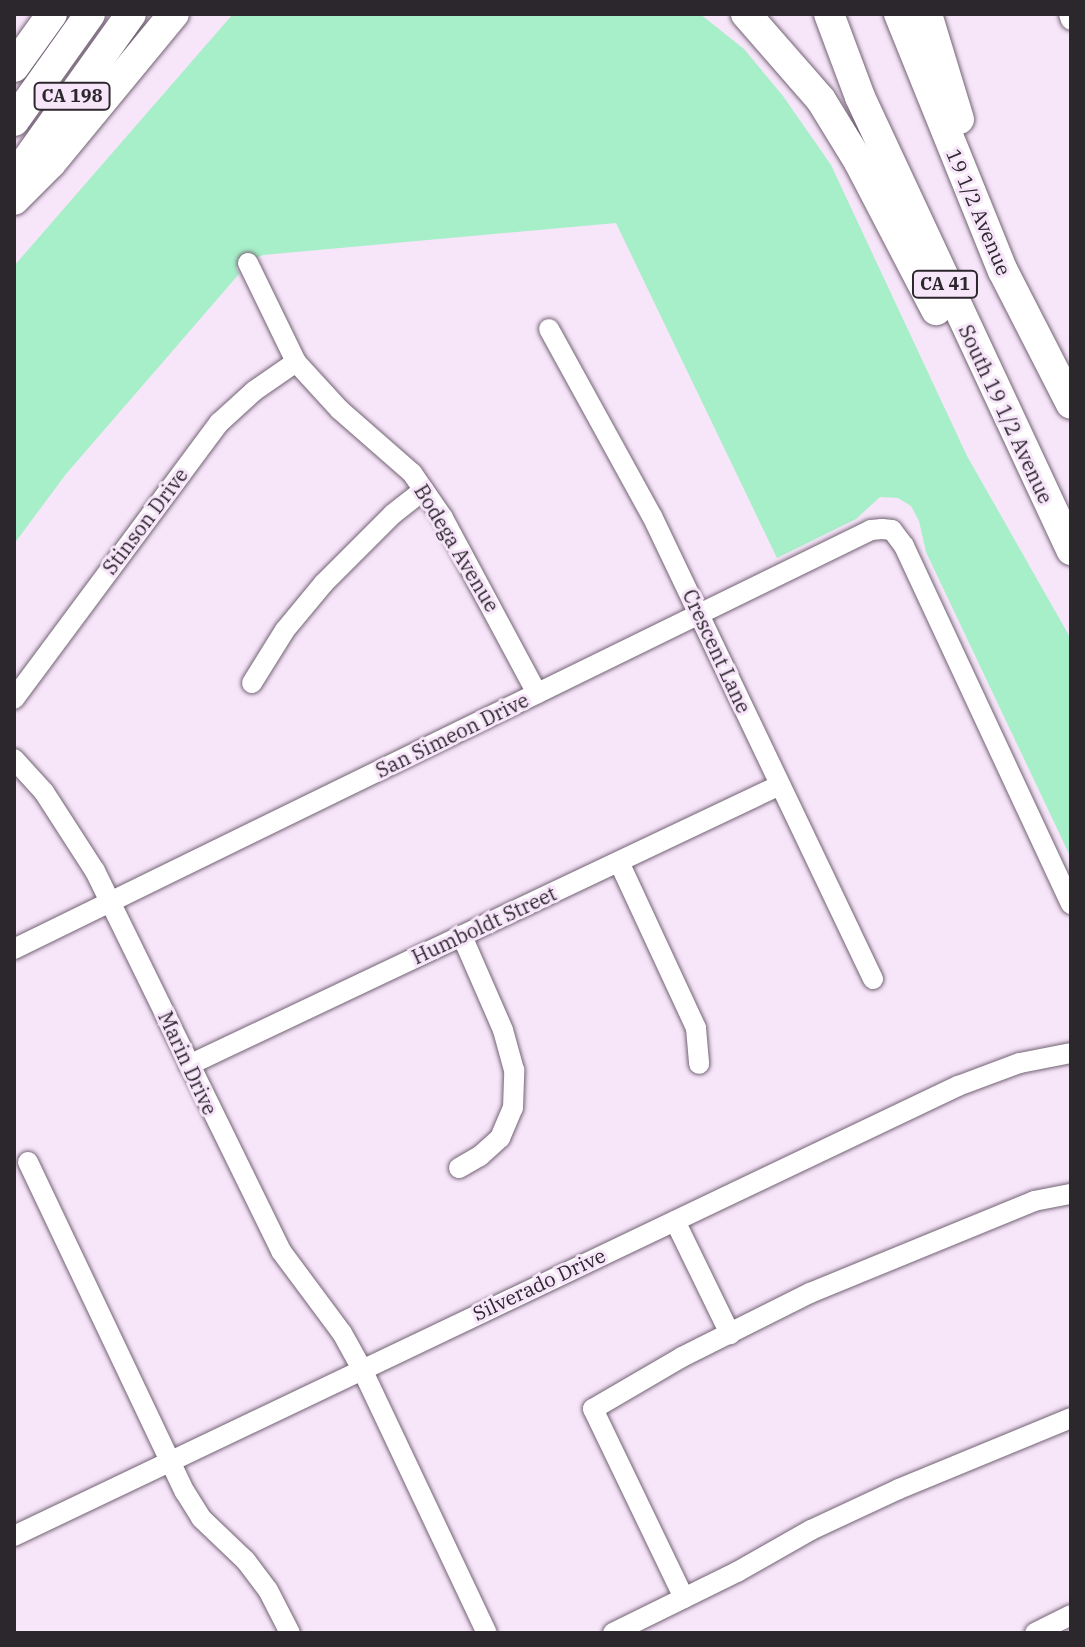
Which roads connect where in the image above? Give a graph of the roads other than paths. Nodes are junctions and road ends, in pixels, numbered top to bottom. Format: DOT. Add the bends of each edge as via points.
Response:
graph roads {
  1 [pos="39,14"];
  2 [pos="52,14"];
  3 [pos="90,14"];
  4 [pos="131,14"];
  5 [pos="174,14"];
  6 [pos="746,14"];
  7 [pos="829,14"];
  8 [pos="899,14"];
  9 [pos="927,14"];
  10 [pos="1069,14"];
  11 [pos="1071,20"];
  12 [pos="14,50"];
  13 [pos="14,67"];
  14 [pos="14,121"];
  15 [pos="14,178"];
  16 [pos="14,200"];
  17 [pos="248,263"];
  18 [pos="1003,271"];
  19 [pos="549,329"];
  20 [pos="296,362"];
  21 [pos="1071,404"];
  22 [pos="424,490"];
  23 [pos="1051,509"];
  24 [pos="1071,550"];
  25 [pos="699,615"];
  26 [pos="252,683"];
  27 [pos="537,693"];
  28 [pos="14,699"];
  29 [pos="14,759"];
  30 [pos="780,785"];
  31 [pos="619,862"];
  32 [pos="111,902"];
  33 [pos="1071,904"];
  34 [pos="462,936"];
  35 [pos="14,949"];
  36 [pos="873,979"];
  37 [pos="1071,1053"];
  38 [pos="699,1064"];
  39 [pos="189,1065"];
  40 [pos="28,1162"];
  41 [pos="459,1168"];
  42 [pos="1071,1194"];
  43 [pos="675,1221"];
  44 [pos="730,1334"];
  45 [pos="361,1367"];
  46 [pos="1071,1418"];
  47 [pos="171,1460"];
  48 [pos="14,1536"];
  49 [pos="684,1598"];
  50 [pos="1071,1615"];
  51 [pos="290,1633"];
  52 [pos="487,1633"];
  53 [pos="613,1633"];
  54 [pos="1035,1633"];
  1 -- 12 [label="highway"];
  2 -- 13 [label="highway, CA 198"];
  3 -- 14 [label="highway, CA 198"];
  4 -- 15 [label="highway, CA 198"];
  5 -- 16 [label="highway"];
  6 -- 23 [label="highway" via="821,100"];
  7 -- 23 [label="highway, South 19 1/2 Avenue / CA 41" via="860,97"];
  8 -- 18 [label="highway, 19 1/2 Avenue / CA 41"];
  9 -- 18 [label="highway"];
  10 -- 11 [label="street"];
  17 -- 20 [label="street, Bodega Avenue"];
  18 -- 21 [label="highway, 19 1/2 Avenue / CA 41"];
  19 -- 25 [label="street, Crescent Lane" via="652,516"];
  20 -- 22 [label="street, Bodega Avenue"];
  20 -- 28 [label="street, Stinson Drive" via="219,423"];
  22 -- 26 [label="street" via="323,584 285,630"];
  22 -- 27 [label="street, Bodega Avenue" via="468,560"];
  23 -- 24 [label="highway, South 19 1/2 Avenue / CA 41"];
  25 -- 27 [label="street, San Simeon Drive"];
  25 -- 30 [label="street, Crescent Lane"];
  25 -- 33 [label="street, San Simeon Drive" via="871,530 892,530"];
  27 -- 32 [label="street, San Simeon Drive"];
  29 -- 32 [label="street, Marin Drive" via="65,823"];
  30 -- 31 [label="street, Humboldt Street"];
  30 -- 36 [label="street, Crescent Lane"];
  31 -- 34 [label="street, Humboldt Street"];
  31 -- 38 [label="street" via="696,1028"];
  32 -- 35 [label="street, San Simeon Drive"];
  32 -- 39 [label="street, Marin Drive"];
  34 -- 39 [label="street, Humboldt Street"];
  34 -- 41 [label="street" via="503,1030 514,1070 513,1108 500,1138"];
  37 -- 43 [label="street, Silverado Drive" via="1020,1063 958,1086"];
  39 -- 45 [label="street, Marin Drive" via="281,1251"];
  40 -- 47 [label="street"];
  42 -- 44 [label="street" via="1034,1201 944,1237 810,1293"];
  43 -- 44 [label="street"];
  43 -- 45 [label="street, Silverado Drive"];
  44 -- 49 [label="street" via="593,1409"];
  45 -- 47 [label="street, Silverado Drive"];
  45 -- 52 [label="street, Marin Drive"];
  46 -- 49 [label="street" via="899,1489"];
  47 -- 48 [label="street, Silverado Drive"];
  47 -- 51 [label="street" via="201,1518 246,1561"];
  49 -- 53 [label="street"];
  50 -- 54 [label="street"];
}
